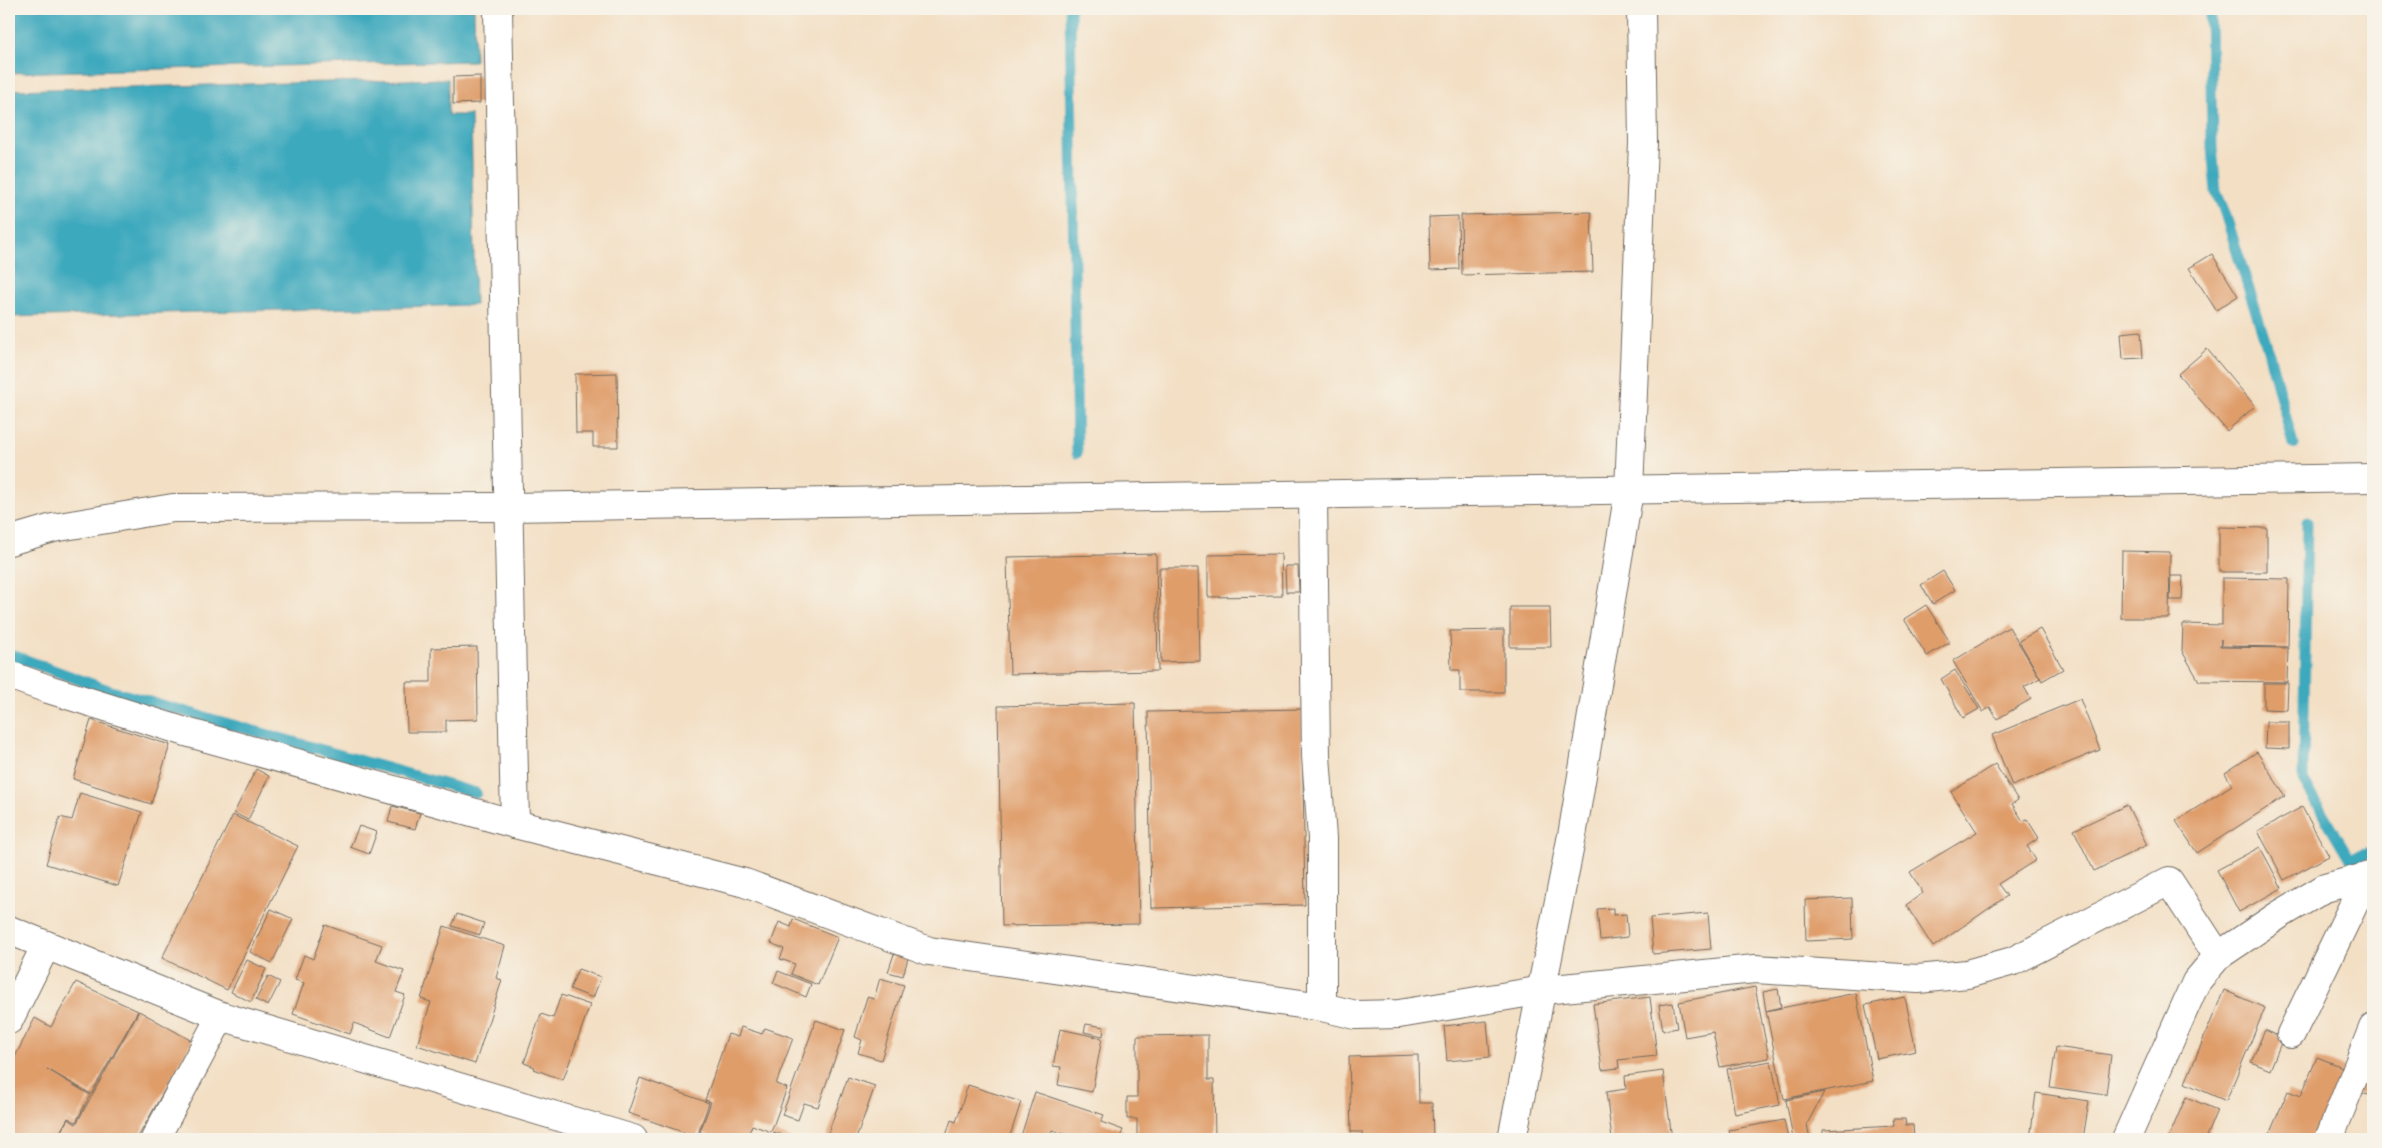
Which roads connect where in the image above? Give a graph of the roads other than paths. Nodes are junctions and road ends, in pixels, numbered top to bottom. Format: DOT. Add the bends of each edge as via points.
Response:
graph roads {
  1 [pos="498,9"];
  2 [pos="1641,9"];
  3 [pos="2373,478"];
  4 [pos="1629,490"];
  5 [pos="1313,495"];
  6 [pos="508,507"];
  7 [pos="9,541"];
  8 [pos="9,675"];
  9 [pos="515,824"];
  10 [pos="2370,876"];
  11 [pos="9,930"];
  12 [pos="46,945"];
  13 [pos="2218,956"];
  14 [pos="1543,990"];
  15 [pos="1322,1007"];
  16 [pos="220,1016"];
  17 [pos="9,1020"];
  18 [pos="2373,1028"];
  19 [pos="2291,1034"];
  20 [pos="155,1139"];
  21 [pos="633,1139"];
  22 [pos="1512,1139"];
  23 [pos="2126,1139"];
  24 [pos="2329,1139"];
  1 -- 6 [label="street"];
  2 -- 4 [label="street" via="1643,143"];
  3 -- 4 [label="street"];
  4 -- 5 [label="street"];
  4 -- 14 [label="street"];
  5 -- 6 [label="street"];
  5 -- 15 [label="street" via="1316,756 1322,838"];
  6 -- 7 [label="street" via="173,508 53,528"];
  6 -- 9 [label="street"];
  8 -- 9 [label="street" via="186,732"];
  9 -- 15 [label="street" via="745,883 929,951"];
  10 -- 13 [label="street" via="2325,888"];
  10 -- 19 [label="street"];
  11 -- 12 [label="street"];
  12 -- 16 [label="street"];
  12 -- 17 [label="street"];
  13 -- 14 [label="street" via="2168,881 2014,961 1966,974 1918,979 1754,969"];
  13 -- 23 [label="street" via="2196,982"];
  14 -- 15 [label="street" via="1399,1014 1356,1015"];
  14 -- 22 [label="street"];
  16 -- 20 [label="street"];
  16 -- 21 [label="street"];
  18 -- 24 [label="street"];
}
